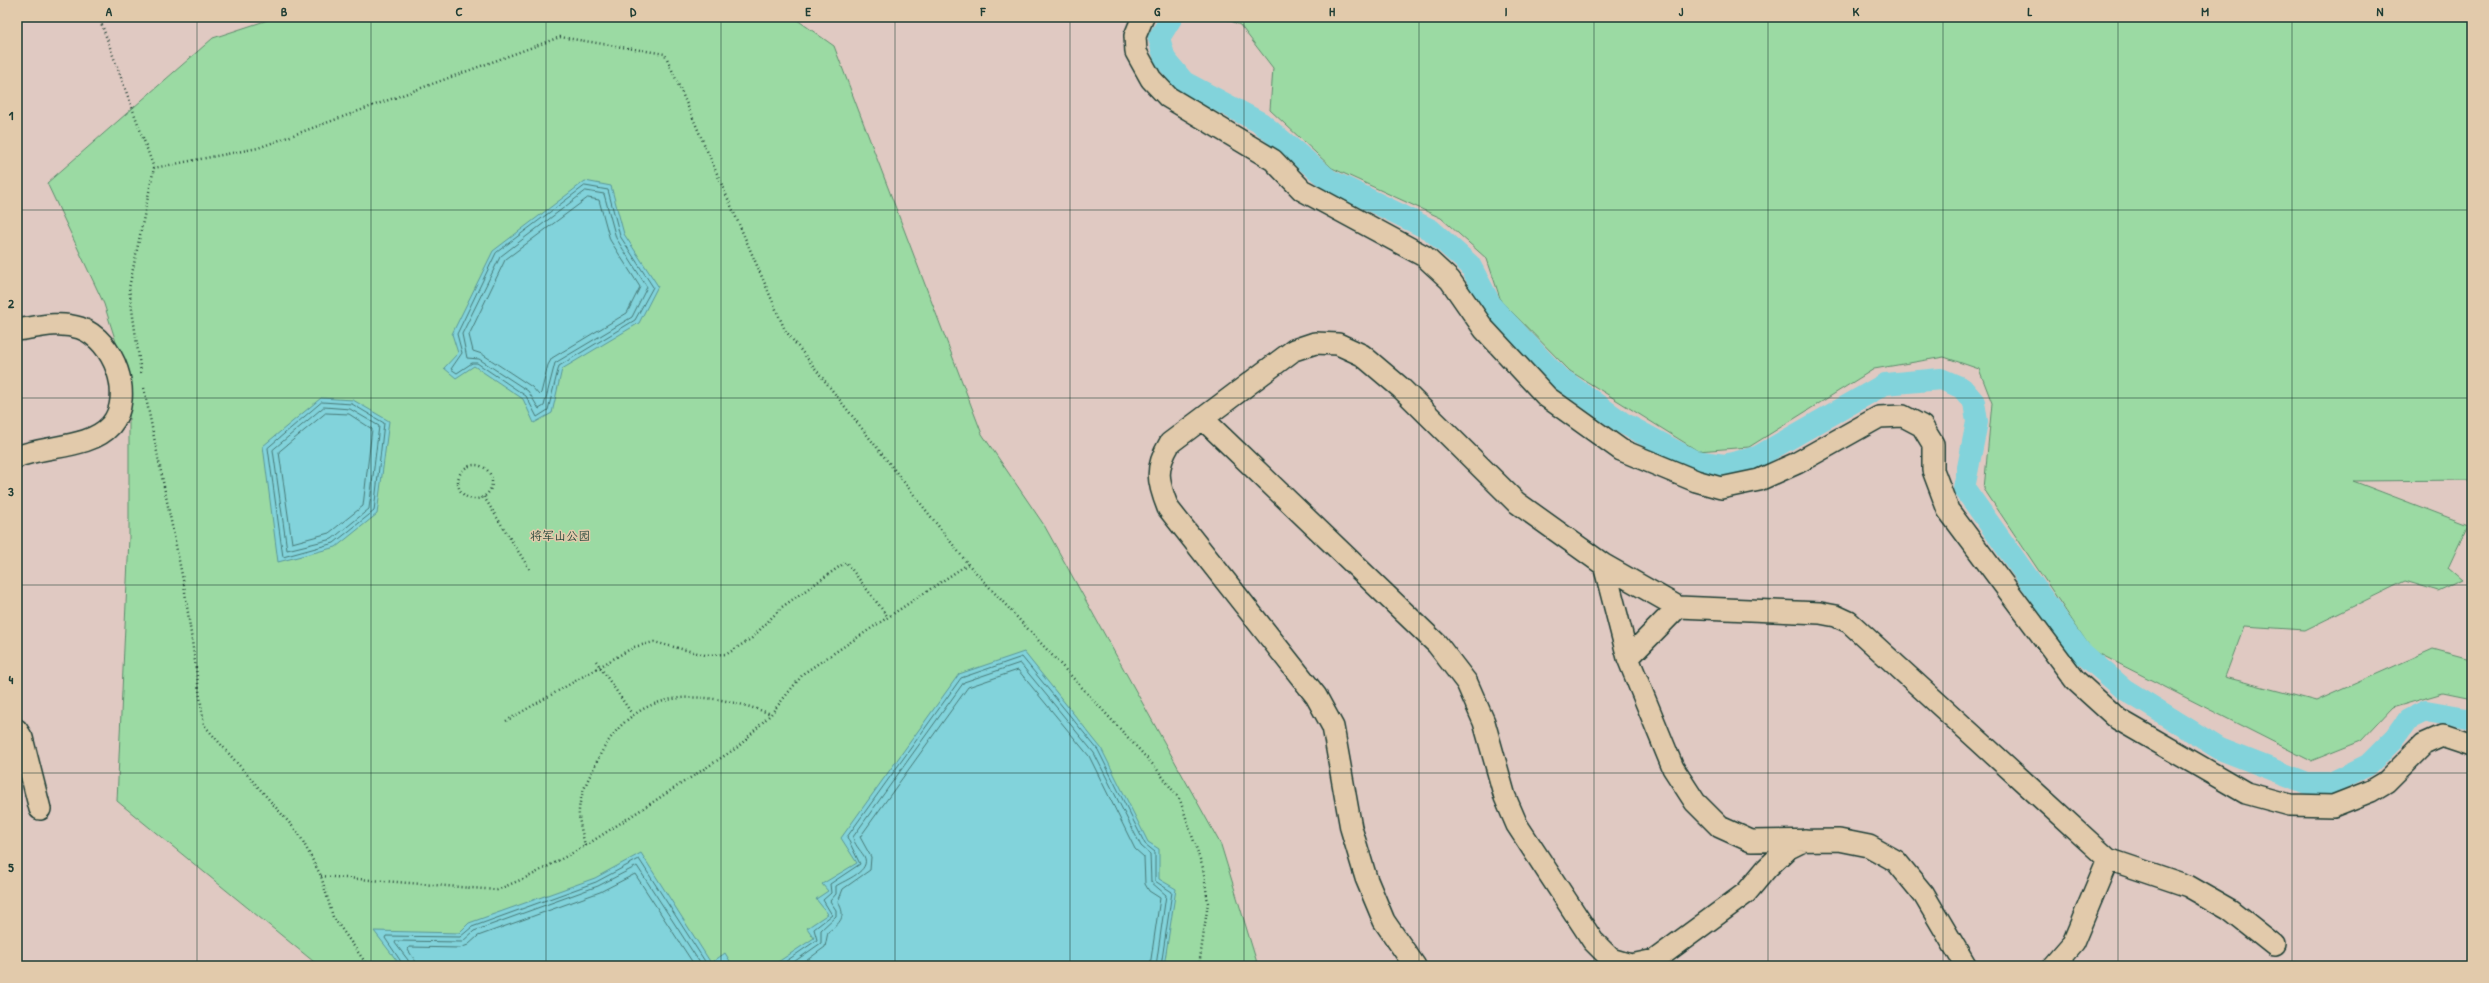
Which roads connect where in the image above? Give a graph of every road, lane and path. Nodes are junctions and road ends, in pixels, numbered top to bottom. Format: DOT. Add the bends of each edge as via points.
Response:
graph roads {
  1 [pos="99,17"];
  2 [pos="1143,17"];
  3 [pos="154,168"];
  4 [pos="17,330"];
  5 [pos="142,374"];
  6 [pos="143,382"];
  7 [pos="1203,419"];
  8 [pos="17,457"];
  9 [pos="484,497"];
  10 [pos="968,564"];
  11 [pos="1604,565"];
  12 [pos="530,570"];
  13 [pos="1678,607"];
  14 [pos="888,617"];
  15 [pos="1628,658"];
  16 [pos="596,661"];
  17 [pos="601,667"];
  18 [pos="632,714"];
  19 [pos="771,714"];
  20 [pos="506,721"];
  21 [pos="17,730"];
  22 [pos="2472,746"];
  23 [pos="40,809"];
  24 [pos="1805,840"];
  25 [pos="585,846"];
  26 [pos="2108,860"];
  27 [pos="320,876"];
  28 [pos="2274,945"];
  29 [pos="368,966"];
  30 [pos="1199,966"];
  31 [pos="1415,966"];
  32 [pos="1966,966"];
  33 [pos="2054,966"];
  1 -- 3 [label="path"];
  2 -- 22 [label="street" via="1135,36 1136,52 1151,79 1168,97 1273,160 1302,190 1424,256 1450,280 1484,328 1547,397 1621,450 1696,481 1720,488 1759,480 1796,463 1879,417 1904,416 1922,426 1933,444 1933,470 1948,510 2075,680 2118,719 2246,793 2290,805 2333,806 2371,791 2386,782 2424,744 2442,736"];
  3 -- 5 [label="path" via="129,288"];
  3 -- 10 [label="path" via="258,148 560,37 665,54 785,330"];
  4 -- 8 [label="street" via="59,324 81,328 102,342 118,370 122,401 110,425 85,442 28,452"];
  6 -- 27 [label="path" via="184,585 204,725 299,834"];
  7 -- 11 [label="street" via="1294,350 1315,343 1338,344 1362,355 1401,388 1516,502"];
  7 -- 24 [label="street" via="1437,644 1467,683 1484,722 1505,797 1517,825 1593,941 1611,959 1631,965 1655,960 1746,893 1787,849"];
  7 -- 31 [label="street" via="1170,443 1160,460 1159,484 1168,508 1316,696 1333,727 1351,828 1366,878 1384,921"];
  9 -- 9 [label="path" via="491,489 492,478 489,473 475,465 464,468 460,472 457,484 462,495 473,500"];
  9 -- 12 [label="path"];
  10 -- 14 [label="path"];
  10 -- 30 [label="path" via="1156,768 1180,800 1203,868 1208,903"];
  11 -- 13 [label="street"];
  11 -- 15 [label="street"];
  13 -- 15 [label="street"];
  13 -- 26 [label="street" via="1820,613 1849,622"];
  14 -- 17 [label="path" via="846,562 782,607 752,638 727,654 705,655 654,642 634,647"];
  14 -- 19 [label="path" via="804,673"];
  15 -- 24 [label="street" via="1673,768 1695,802 1720,827 1751,841"];
  16 -- 17 [label="path"];
  17 -- 18 [label="path"];
  17 -- 20 [label="path"];
  18 -- 19 [label="path" via="668,700 704,696 738,702"];
  18 -- 25 [label="path" via="606,743 588,779 579,810"];
  19 -- 25 [label="path" via="738,747"];
  21 -- 23 [label="street" via="22,738"];
  24 -- 32 [label="street" via="1839,840 1869,846 1896,861 1924,895"];
  25 -- 27 [label="path" via="532,875 497,890"];
  26 -- 28 [label="street" via="2188,886 2230,910"];
  26 -- 33 [label="street" via="2073,943"];
  27 -- 29 [label="path" via="333,917"];
}
